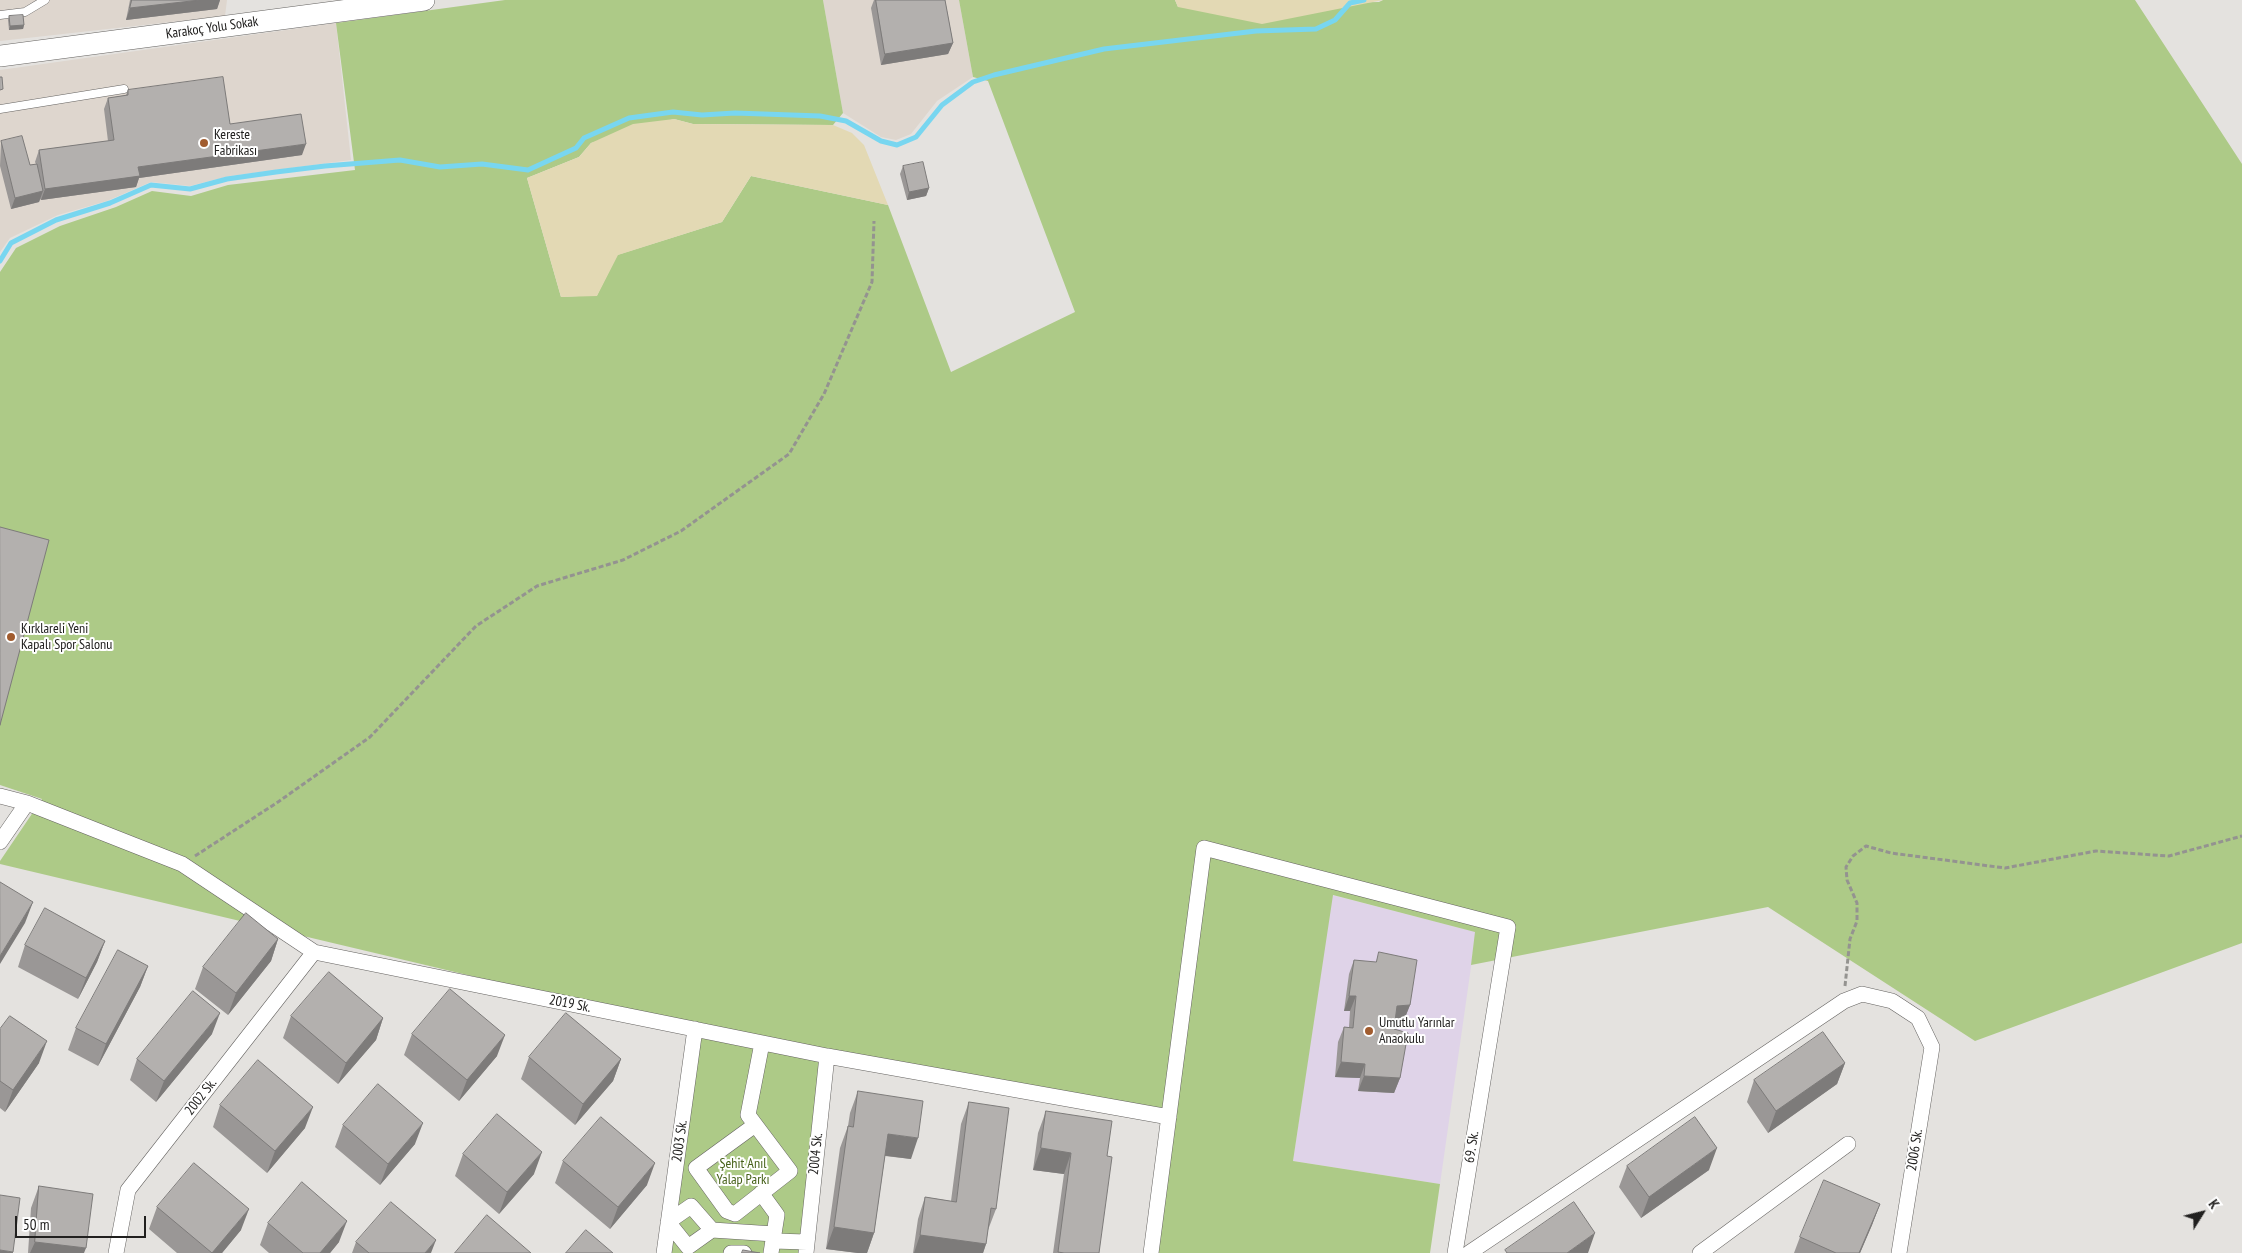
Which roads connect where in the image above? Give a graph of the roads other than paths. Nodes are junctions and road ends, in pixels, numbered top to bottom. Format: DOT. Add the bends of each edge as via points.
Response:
graph roads {
  1 [pos="45,0"];
  2 [pos="424,0"];
  3 [pos="0,15"];
  4 [pos="0,56"];
  5 [pos="124,89"];
  6 [pos="0,109"];
  7 [pos="0,796"];
  8 [pos="27,803"];
  9 [pos="0,842"];
  10 [pos="314,952"];
  11 [pos="696,1029"];
  12 [pos="762,1043"];
  13 [pos="827,1056"];
  14 [pos="1169,1117"];
  15 [pos="754,1125"];
  16 [pos="1848,1144"];
  17 [pos="762,1193"];
  18 [pos="668,1222"];
  19 [pos="712,1230"];
  20 [pos="773,1243"];
  21 [pos="806,1248"];
  22 [pos="116,1253"];
  23 [pos="664,1253"];
  24 [pos="731,1253"];
  25 [pos="744,1253"];
  26 [pos="1151,1253"];
  27 [pos="1455,1253"];
  28 [pos="1469,1253"];
  29 [pos="1700,1253"];
  30 [pos="1899,1253"];
  1 -- 3 [label="lane" via="25,12"];
  2 -- 4 [label="street, Karakoç Yolu Sokak"];
  5 -- 6 [label="lane"];
  7 -- 8 [label="street"];
  8 -- 9 [label="street"];
  8 -- 10 [label="street" via="182,864"];
  10 -- 11 [label="street, 2019 Sk."];
  10 -- 22 [label="street, 2002 Sk." via="128,1190"];
  11 -- 12 [label="street, 2019 Sk."];
  11 -- 18 [label="street, 2003 Sk."];
  12 -- 13 [label="street, 2019 Sk."];
  12 -- 15 [label="street" via="748,1115"];
  13 -- 14 [label="street, 2019 Sk."];
  13 -- 21 [label="street, 2004 Sk."];
  14 -- 26 [label="street"];
  14 -- 27 [label="street, 69. Sk." via="1204,848 1508,927"];
  15 -- 17 [label="street" via="790,1171"];
  15 -- 17 [label="street" via="696,1168 726,1211 735,1214"];
  16 -- 29 [label="street"];
  17 -- 20 [label="street" via="777,1215"];
  18 -- 19 [label="street" via="691,1206"];
  18 -- 19 [label="street" via="688,1247"];
  18 -- 23 [label="street, 2003 Sk."];
  19 -- 20 [label="street"];
  20 -- 21 [label="street"];
  24 -- 25 [label="street"];
  28 -- 30 [label="street, 2006 Sk." via="1844,1002 1862,994 1892,1001 1918,1018 1932,1047"];
}
